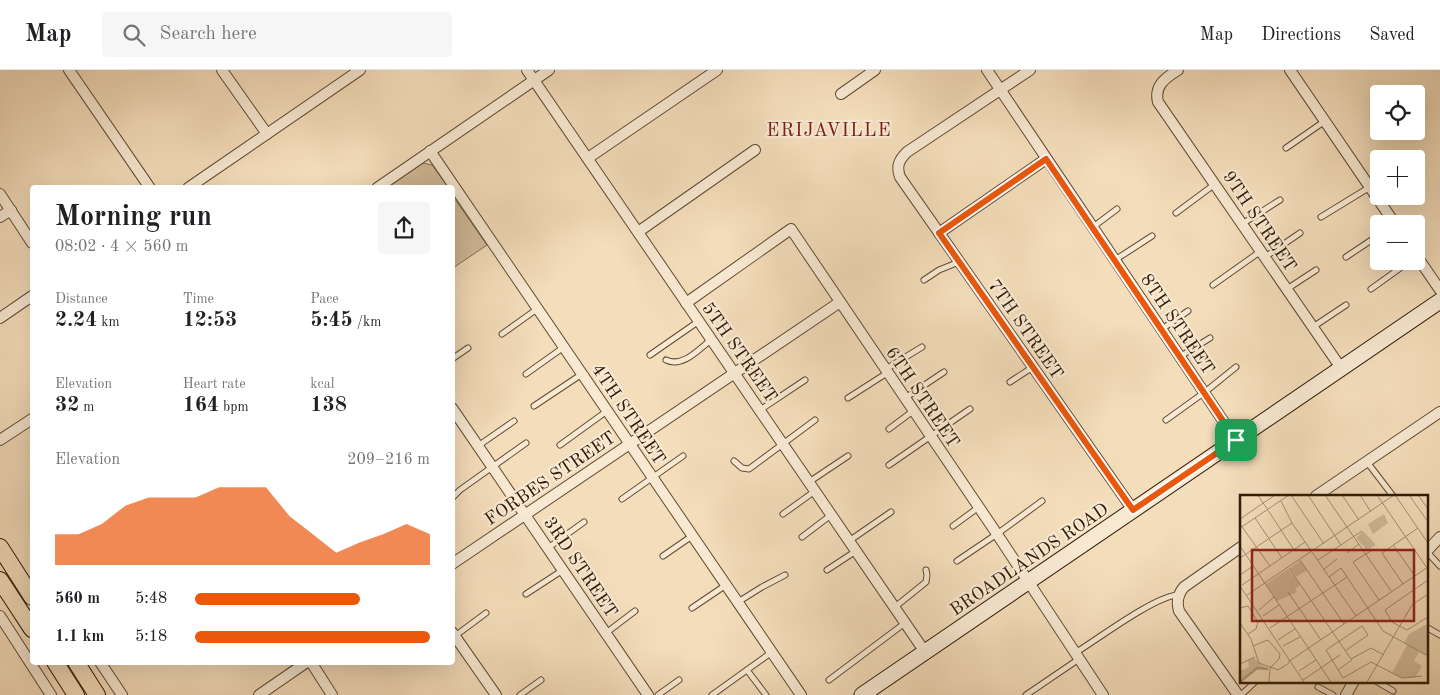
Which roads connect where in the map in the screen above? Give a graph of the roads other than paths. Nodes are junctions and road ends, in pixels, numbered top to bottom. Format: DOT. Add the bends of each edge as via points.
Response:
graph roads {
  1 [pos="69,70"];
  2 [pos="222,70"];
  3 [pos="360,70"];
  4 [pos="527,70"];
  5 [pos="549,70"];
  6 [pos="717,70"];
  7 [pos="875,70"];
  8 [pos="987,70"];
  9 [pos="1030,70"];
  10 [pos="1178,70"];
  11 [pos="1290,70"];
  12 [pos="534,80"];
  13 [pos="1000,89"];
  14 [pos="840,94"];
  15 [pos="1325,121"];
  16 [pos="267,134"];
  17 [pos="1286,148"];
  18 [pos="755,150"];
  19 [pos="430,151"];
  20 [pos="588,158"];
  21 [pos="1046,159"];
  22 [pos="1215,184"];
  23 [pos="148,185"];
  24 [pos="192,185"];
  25 [pos="381,185"];
  26 [pos="453,185"];
  27 [pos="1370,187"];
  28 [pos="455,188"];
  29 [pos="0,194"];
  30 [pos="1280,200"];
  31 [pos="1117,209"];
  32 [pos="11,210"];
  33 [pos="1176,213"];
  34 [pos="0,217"];
  35 [pos="1321,218"];
  36 [pos="1242,224"];
  37 [pos="1092,227"];
  38 [pos="638,232"];
  39 [pos="939,233"];
  40 [pos="1300,233"];
  41 [pos="1152,236"];
  42 [pos="30,240"];
  43 [pos="1370,241"];
  44 [pos="1263,254"];
  45 [pos="1346,257"];
  46 [pos="1115,260"];
  47 [pos="959,262"];
  48 [pos="1316,270"];
  49 [pos="1398,270"];
  50 [pos="1424,270"];
  51 [pos="924,280"];
  52 [pos="1213,285"];
  53 [pos="1287,289"];
  54 [pos="1371,289"];
  55 [pos="1440,290"];
  56 [pos="30,297"];
  57 [pos="1440,301"];
  58 [pos="840,302"];
  59 [pos="686,303"];
  60 [pos="1346,304"];
  61 [pos="537,309"];
  62 [pos="1188,311"];
  63 [pos="0,318"];
  64 [pos="699,321"];
  65 [pos="1313,327"];
  66 [pos="1162,329"];
  67 [pos="502,334"];
  68 [pos="1210,338"];
  69 [pos="712,339"];
  70 [pos="564,347"];
  71 [pos="922,347"];
  72 [pos="468,348"];
  73 [pos="650,355"];
  74 [pos="1181,356"];
  75 [pos="455,357"];
  76 [pos="666,360"];
  77 [pos="1033,367"];
  78 [pos="1236,367"];
  79 [pos="1341,368"];
  80 [pos="886,371"];
  81 [pos="944,372"];
  82 [pos="735,373"];
  83 [pos="526,374"];
  84 [pos="582,374"];
  85 [pos="805,380"];
  86 [pos="1010,382"];
  87 [pos="1205,392"];
  88 [pos="848,398"];
  89 [pos="905,399"];
  90 [pos="534,406"];
  91 [pos="970,409"];
  92 [pos="760,410"];
  93 [pos="607,411"];
  94 [pos="913,411"];
  95 [pos="455,412"];
  96 [pos="1440,412"];
  97 [pos="30,420"];
  98 [pos="815,420"];
  99 [pos="1166,420"];
  100 [pos="514,421"];
  101 [pos="889,429"];
  102 [pos="930,436"];
  103 [pos="0,440"];
  104 [pos="1236,440"];
  105 [pos="526,443"];
  106 [pos="630,444"];
  107 [pos="783,444"];
  108 [pos="560,445"];
  109 [pos="478,446"];
  110 [pos="683,456"];
  111 [pos="848,456"];
  112 [pos="734,461"];
  113 [pos="1367,462"];
  114 [pos="889,465"];
  115 [pos="493,467"];
  116 [pos="652,477"];
  117 [pos="809,482"];
  118 [pos="816,491"];
  119 [pos="455,495"];
  120 [pos="1318,495"];
  121 [pos="1392,495"];
  122 [pos="622,499"];
  123 [pos="1042,501"];
  124 [pos="979,507"];
  125 [pos="1133,510"];
  126 [pos="891,512"];
  127 [pos="783,514"];
  128 [pos="525,515"];
  129 [pos="832,515"];
  130 [pos="584,522"];
  131 [pos="952,526"];
  132 [pos="997,534"];
  133 [pos="692,536"];
  134 [pos="802,537"];
  135 [pos="1440,537"];
  136 [pos="849,540"];
  137 [pos="0,547"];
  138 [pos="548,548"];
  139 [pos="1240,548"];
  140 [pos="1428,550"];
  141 [pos="856,551"];
  142 [pos="1428,554"];
  143 [pos="664,556"];
  144 [pos="957,561"];
  145 [pos="455,562"];
  146 [pos="1440,566"];
  147 [pos="563,570"];
  148 [pos="828,570"];
  149 [pos="926,570"];
  150 [pos="785,575"];
  151 [pos="0,580"];
  152 [pos="1028,582"];
  153 [pos="726,585"];
  154 [pos="30,594"];
  155 [pos="526,594"];
  156 [pos="1179,595"];
  157 [pos="738,602"];
  158 [pos="692,608"];
  159 [pos="894,608"];
  160 [pos="636,611"];
  161 [pos="486,613"];
  162 [pos="0,616"];
  163 [pos="905,623"];
  164 [pos="30,626"];
  165 [pos="1428,628"];
  166 [pos="455,633"];
  167 [pos="606,633"];
  168 [pos="455,635"];
  169 [pos="1440,635"];
  170 [pos="772,652"];
  171 [pos="925,652"];
  172 [pos="1077,656"];
  173 [pos="30,662"];
  174 [pos="32,665"];
  175 [pos="57,665"];
  176 [pos="78,665"];
  177 [pos="102,665"];
  178 [pos="304,665"];
  179 [pos="311,665"];
  180 [pos="747,670"];
  181 [pos="541,680"];
  182 [pos="680,680"];
  183 [pos="829,680"];
  184 [pos="1255,682"];
  185 [pos="1353,682"];
  186 [pos="1378,682"];
  187 [pos="1318,687"];
  188 [pos="1393,691"];
  189 [pos="51,695"];
  190 [pos="76,695"];
  191 [pos="97,695"];
  192 [pos="122,695"];
  193 [pos="259,695"];
  194 [pos="332,695"];
  195 [pos="496,695"];
  196 [pos="520,695"];
  197 [pos="648,695"];
  198 [pos="658,695"];
  199 [pos="712,695"];
  200 [pos="766,695"];
  201 [pos="801,695"];
  202 [pos="862,695"];
  203 [pos="1026,695"];
  204 [pos="1103,695"];
  205 [pos="1239,695"];
  206 [pos="1333,695"];
  207 [pos="1346,695"];
  1 -- 23 [label="street"];
  2 -- 16 [label="street"];
  3 -- 16 [label="street"];
  4 -- 12 [label="street, 5TH STREET"];
  5 -- 12 [label="street"];
  6 -- 20 [label="street"];
  7 -- 14 [label="street"];
  8 -- 13 [label="street, 8TH STREET"];
  9 -- 13 [label="street"];
  10 -- 22 [label="street, 9TH STREET" via="1162,81 1157,91 1158,102"];
  11 -- 15 [label="street"];
  12 -- 19 [label="street"];
  12 -- 20 [label="street, 5TH STREET"];
  13 -- 21 [label="street, 8TH STREET"];
  13 -- 39 [label="street, 7TH STREET" via="900,158 900,177"];
  15 -- 17 [label="lane"];
  15 -- 27 [label="street"];
  16 -- 24 [label="street"];
  18 -- 38 [label="street"];
  19 -- 25 [label="street"];
  19 -- 26 [label="street, 4TH STREET"];
  20 -- 38 [label="street, 5TH STREET"];
  21 -- 37 [label="street, 8TH STREET"];
  21 -- 39 [label="street"];
  22 -- 33 [label="lane"];
  22 -- 36 [label="street, 9TH STREET"];
  27 -- 35 [label="lane"];
  28 -- 61 [label="street, 4TH STREET"];
  29 -- 32 [label="street"];
  30 -- 36 [label="lane"];
  31 -- 37 [label="lane"];
  32 -- 34 [label="street"];
  32 -- 42 [label="street"];
  36 -- 44 [label="street, 9TH STREET"];
  37 -- 46 [label="street, 8TH STREET"];
  38 -- 59 [label="street, 5TH STREET"];
  39 -- 47 [label="street, 7TH STREET"];
  40 -- 44 [label="lane"];
  41 -- 46 [label="lane"];
  43 -- 45 [label="lane"];
  44 -- 52 [label="lane"];
  44 -- 53 [label="street, 9TH STREET"];
  46 -- 66 [label="street, 8TH STREET"];
  47 -- 51 [label="lane"];
  47 -- 77 [label="street, 7TH STREET"];
  48 -- 53 [label="lane"];
  49 -- 54 [label="lane"];
  50 -- 55 [label="street"];
  53 -- 65 [label="street, 9TH STREET"];
  56 -- 63 [label="street"];
  57 -- 79 [label="main road, BROADLANDS ROAD"];
  58 -- 59 [label="street, 6TH STREET" via="791,230"];
  58 -- 80 [label="street, 6TH STREET"];
  58 -- 82 [label="street, FORBES STREET"];
  59 -- 64 [label="street, 5TH STREET"];
  60 -- 65 [label="lane"];
  61 -- 67 [label="lane"];
  61 -- 70 [label="street, 4TH STREET"];
  62 -- 66 [label="lane"];
  64 -- 69 [label="street, 5TH STREET"];
  64 -- 73 [label="lane"];
  65 -- 79 [label="street, 9TH STREET"];
  66 -- 74 [label="street, 8TH STREET"];
  68 -- 74 [label="lane"];
  69 -- 76 [label="lane" via="681,362"];
  69 -- 82 [label="street, 5TH STREET"];
  70 -- 83 [label="lane"];
  70 -- 84 [label="street, 4TH STREET"];
  71 -- 80 [label="lane"];
  72 -- 75 [label="lane"];
  74 -- 87 [label="street, 8TH STREET"];
  77 -- 86 [label="lane"];
  77 -- 125 [label="street, 7TH STREET"];
  78 -- 87 [label="lane"];
  79 -- 104 [label="main road, BROADLANDS ROAD"];
  80 -- 88 [label="lane"];
  80 -- 89 [label="street, 6TH STREET"];
  81 -- 89 [label="lane"];
  82 -- 92 [label="street, 5TH STREET"];
  82 -- 106 [label="street, FORBES STREET"];
  84 -- 90 [label="lane"];
  84 -- 93 [label="street, 4TH STREET"];
  85 -- 92 [label="lane"];
  87 -- 99 [label="lane"];
  87 -- 104 [label="street, 8TH STREET"];
  89 -- 94 [label="street, 6TH STREET"];
  91 -- 102 [label="lane"];
  92 -- 107 [label="street, 5TH STREET"];
  93 -- 106 [label="street, 4TH STREET"];
  93 -- 108 [label="lane"];
  94 -- 101 [label="lane"];
  94 -- 102 [label="street, 6TH STREET"];
  95 -- 109 [label="street, 3RD STREET"];
  96 -- 113 [label="street"];
  97 -- 103 [label="street"];
  98 -- 107 [label="lane"];
  100 -- 109 [label="lane"];
  102 -- 114 [label="lane"];
  102 -- 124 [label="street, 6TH STREET"];
  104 -- 125 [label="main road, BROADLANDS ROAD"];
  105 -- 115 [label="lane"];
  106 -- 116 [label="street, 4TH STREET"];
  106 -- 128 [label="street, FORBES STREET"];
  107 -- 112 [label="lane" via="749,469"];
  107 -- 117 [label="street, 5TH STREET"];
  109 -- 115 [label="street, 3RD STREET"];
  110 -- 116 [label="lane"];
  111 -- 117 [label="lane"];
  113 -- 120 [label="street"];
  113 -- 121 [label="lane"];
  115 -- 119 [label="lane"];
  115 -- 128 [label="street, 3RD STREET"];
  116 -- 122 [label="lane"];
  116 -- 133 [label="street, 4TH STREET"];
  117 -- 118 [label="street, 5TH STREET"];
  118 -- 127 [label="lane"];
  118 -- 129 [label="street, 5TH STREET"];
  123 -- 132 [label="lane"];
  124 -- 131 [label="lane"];
  124 -- 132 [label="street, 6TH STREET"];
  125 -- 152 [label="main road, BROADLANDS ROAD"];
  126 -- 136 [label="lane"];
  128 -- 138 [label="street, 3RD STREET"];
  128 -- 145 [label="street, FORBES STREET"];
  129 -- 134 [label="lane"];
  129 -- 136 [label="street, 5TH STREET"];
  130 -- 138 [label="lane"];
  132 -- 144 [label="lane"];
  132 -- 152 [label="street, 6TH STREET"];
  133 -- 143 [label="lane"];
  133 -- 153 [label="street, 4TH STREET"];
  135 -- 140 [label="street"];
  136 -- 141 [label="street, 5TH STREET"];
  137 -- 154 [label="main road"];
  138 -- 147 [label="street, 3RD STREET"];
  139 -- 156 [label="street" via="1184,586"];
  141 -- 148 [label="lane"];
  141 -- 159 [label="street, 5TH STREET"];
  142 -- 146 [label="lane"];
  147 -- 155 [label="lane"];
  147 -- 167 [label="street, 3RD STREET"];
  149 -- 159 [label="lane" via="926,582"];
  150 -- 157 [label="lane"];
  151 -- 164 [label="main road"];
  152 -- 171 [label="main road, BROADLANDS ROAD"];
  152 -- 172 [label="street, 6TH STREET"];
  153 -- 157 [label="street, 4TH STREET"];
  153 -- 158 [label="lane"];
  156 -- 172 [label="lane" via="1156,602"];
  156 -- 205 [label="street" via="1179,611"];
  157 -- 170 [label="street, 4TH STREET"];
  159 -- 163 [label="street, 5TH STREET"];
  160 -- 167 [label="lane"];
  161 -- 166 [label="lane"];
  162 -- 173 [label="street"];
  163 -- 171 [label="street, 5TH STREET"];
  163 -- 183 [label="lane"];
  165 -- 169 [label="lane"];
  167 -- 197 [label="street, 3RD STREET"];
  168 -- 195 [label="street"];
  170 -- 180 [label="lane"];
  170 -- 201 [label="street, 4TH STREET"];
  171 -- 202 [label="main road, BROADLANDS ROAD"];
  172 -- 203 [label="lane"];
  172 -- 204 [label="street, 6TH STREET"];
  174 -- 189 [label="street"];
  175 -- 190 [label="main road"];
  176 -- 191 [label="main road"];
  177 -- 192 [label="street"];
  178 -- 193 [label="street"];
  179 -- 194 [label="street"];
  180 -- 199 [label="lane"];
  180 -- 200 [label="lane"];
  181 -- 196 [label="lane"];
  182 -- 198 [label="lane"];
  184 -- 205 [label="lane"];
  185 -- 207 [label="street"];
  186 -- 188 [label="lane"];
  187 -- 206 [label="lane"];
}
